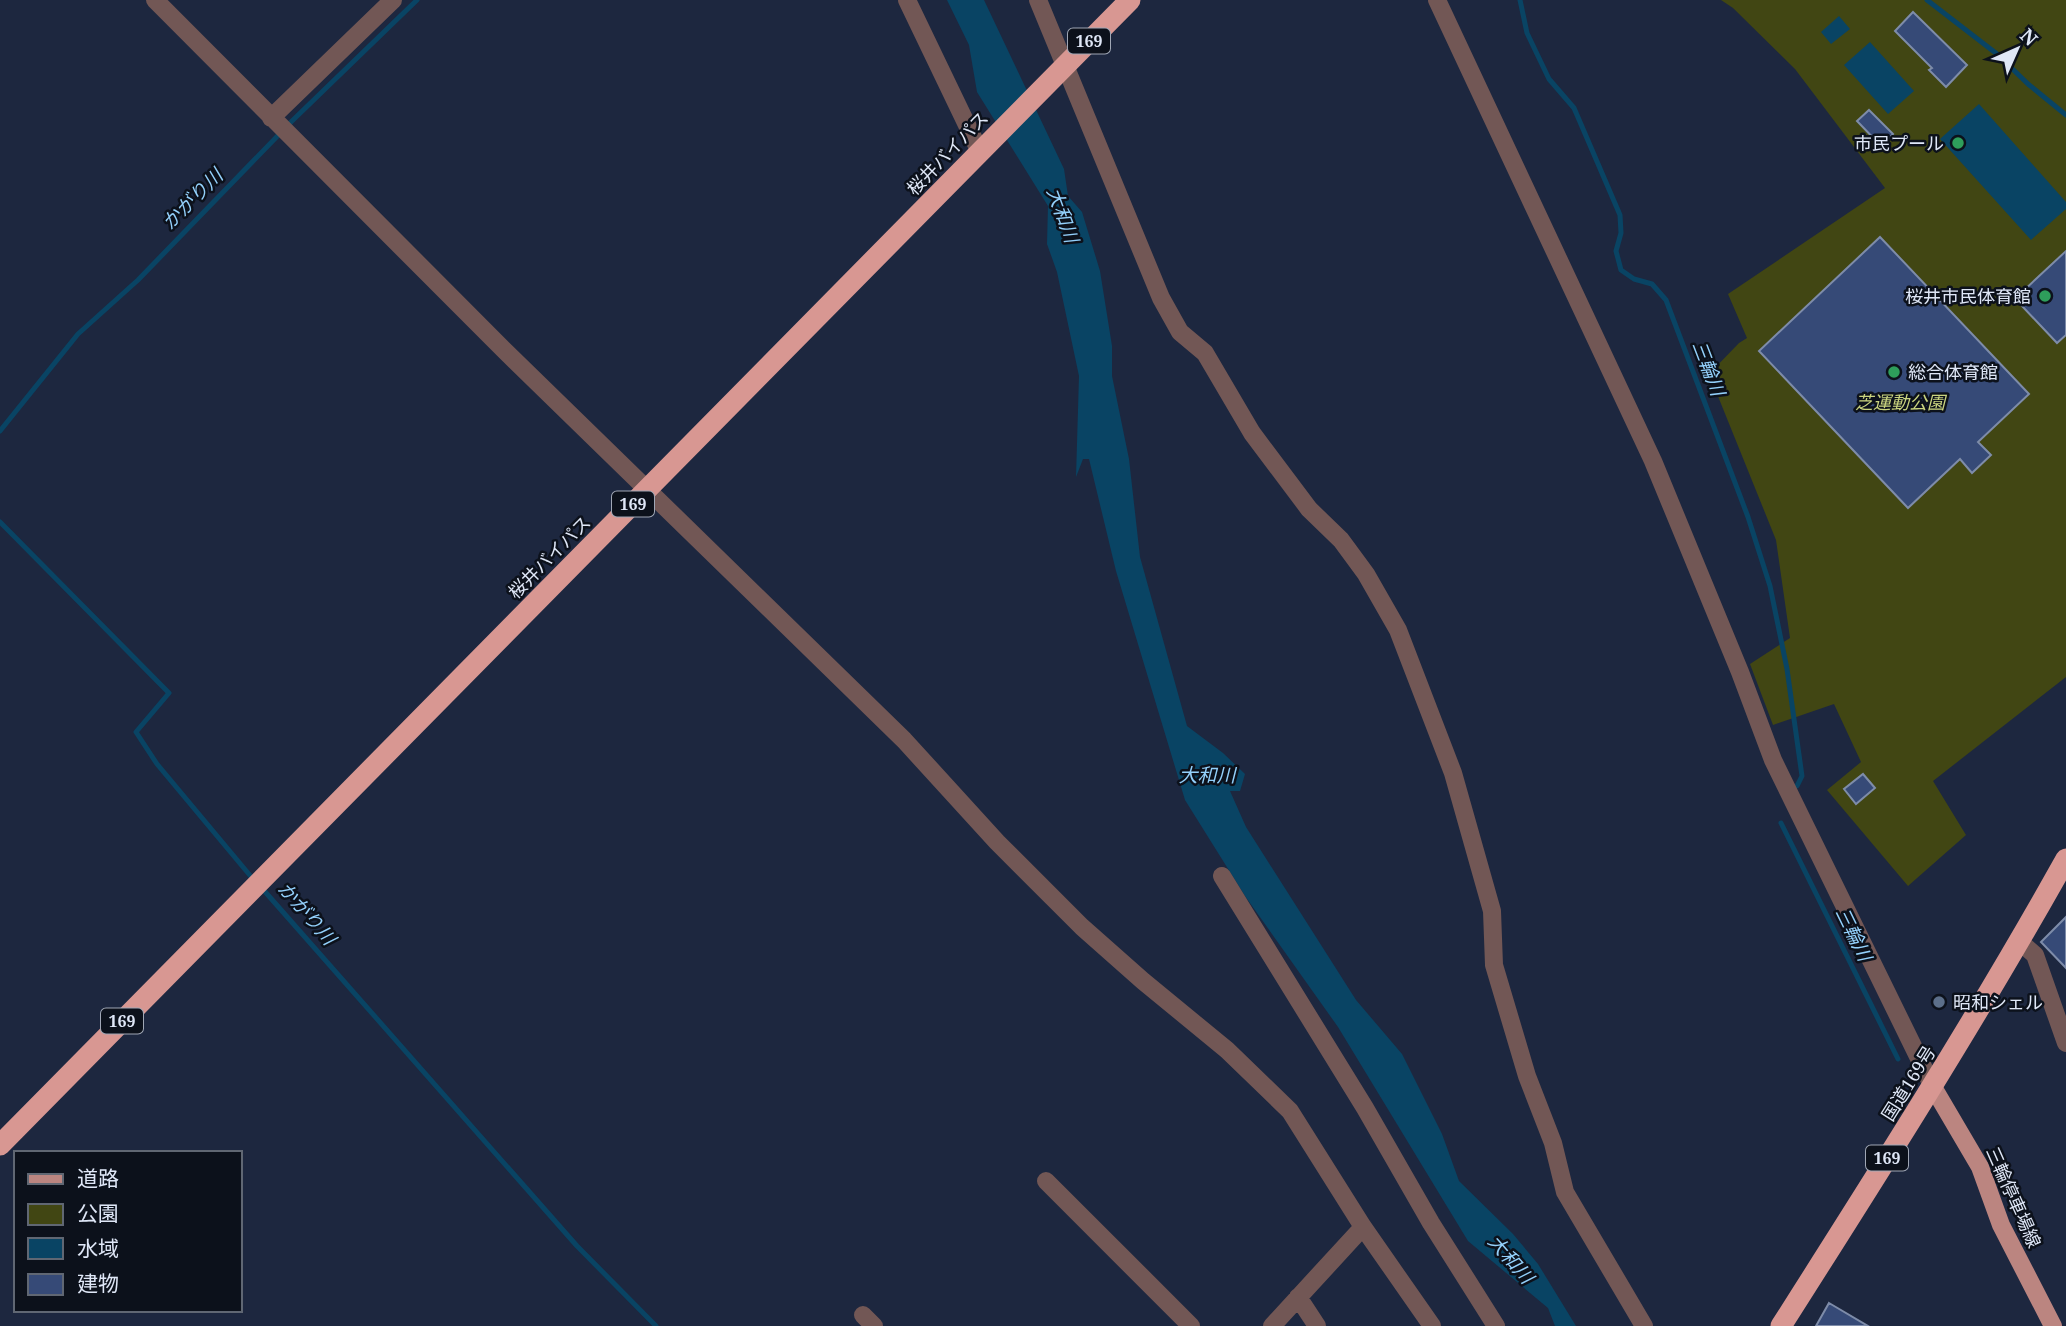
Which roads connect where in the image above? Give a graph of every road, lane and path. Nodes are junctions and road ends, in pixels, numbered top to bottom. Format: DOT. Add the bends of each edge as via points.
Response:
graph roads {
  1 [pos="155,0"];
  2 [pos="393,0"];
  3 [pos="907,0"];
  4 [pos="1038,0"];
  5 [pos="1130,0"];
  6 [pos="1437,0"];
  7 [pos="1065,66"];
  8 [pos="271,118"];
  9 [pos="980,152"];
  10 [pos="649,489"];
  11 [pos="2066,859"];
  12 [pos="1222,876"];
  13 [pos="2020,942"];
  14 [pos="2066,1043"];
  15 [pos="1933,1087"];
  16 [pos="0,1145"];
  17 [pos="1046,1181"];
  18 [pos="1363,1227"];
  19 [pos="1298,1297"];
  20 [pos="1191,1326"];
  21 [pos="1272,1326"];
  22 [pos="1317,1326"];
  23 [pos="1432,1326"];
  24 [pos="1496,1326"];
  25 [pos="1644,1326"];
  26 [pos="1781,1326"];
  27 [pos="2053,1326"];
  1 -- 8 [label="street"];
  2 -- 8 [label="street"];
  3 -- 9 [label="street"];
  4 -- 7 [label="street"];
  5 -- 7 [label="highway, 桜井バイパス / 169"];
  6 -- 15 [label="street" via="1653,461 1773,760"];
  7 -- 9 [label="highway, 桜井バイパス / 169"];
  7 -- 25 [label="street" via="1161,298 1180,331 1205,353 1252,433 1366,574 1398,629 1453,773 1492,911 1494,965 1565,1192"];
  8 -- 10 [label="street"];
  9 -- 10 [label="highway, 桜井バイパス / 169"];
  10 -- 16 [label="highway, 桜井バイパス / 169"];
  10 -- 18 [label="street" via="904,740 1083,927 1227,1049 1290,1111"];
  11 -- 13 [label="highway, 国道169号 / 169"];
  12 -- 24 [label="street"];
  13 -- 14 [label="street" via="2035,955"];
  13 -- 15 [label="highway, 国道169号 / 169"];
  15 -- 26 [label="highway, 国道169号 / 169"];
  15 -- 27 [label="main road, 三輪停車場線" via="1980,1167 2001,1225"];
  17 -- 20 [label="street"];
  18 -- 19 [label="street"];
  18 -- 23 [label="street"];
  19 -- 21 [label="street"];
  19 -- 22 [label="street"];
}
